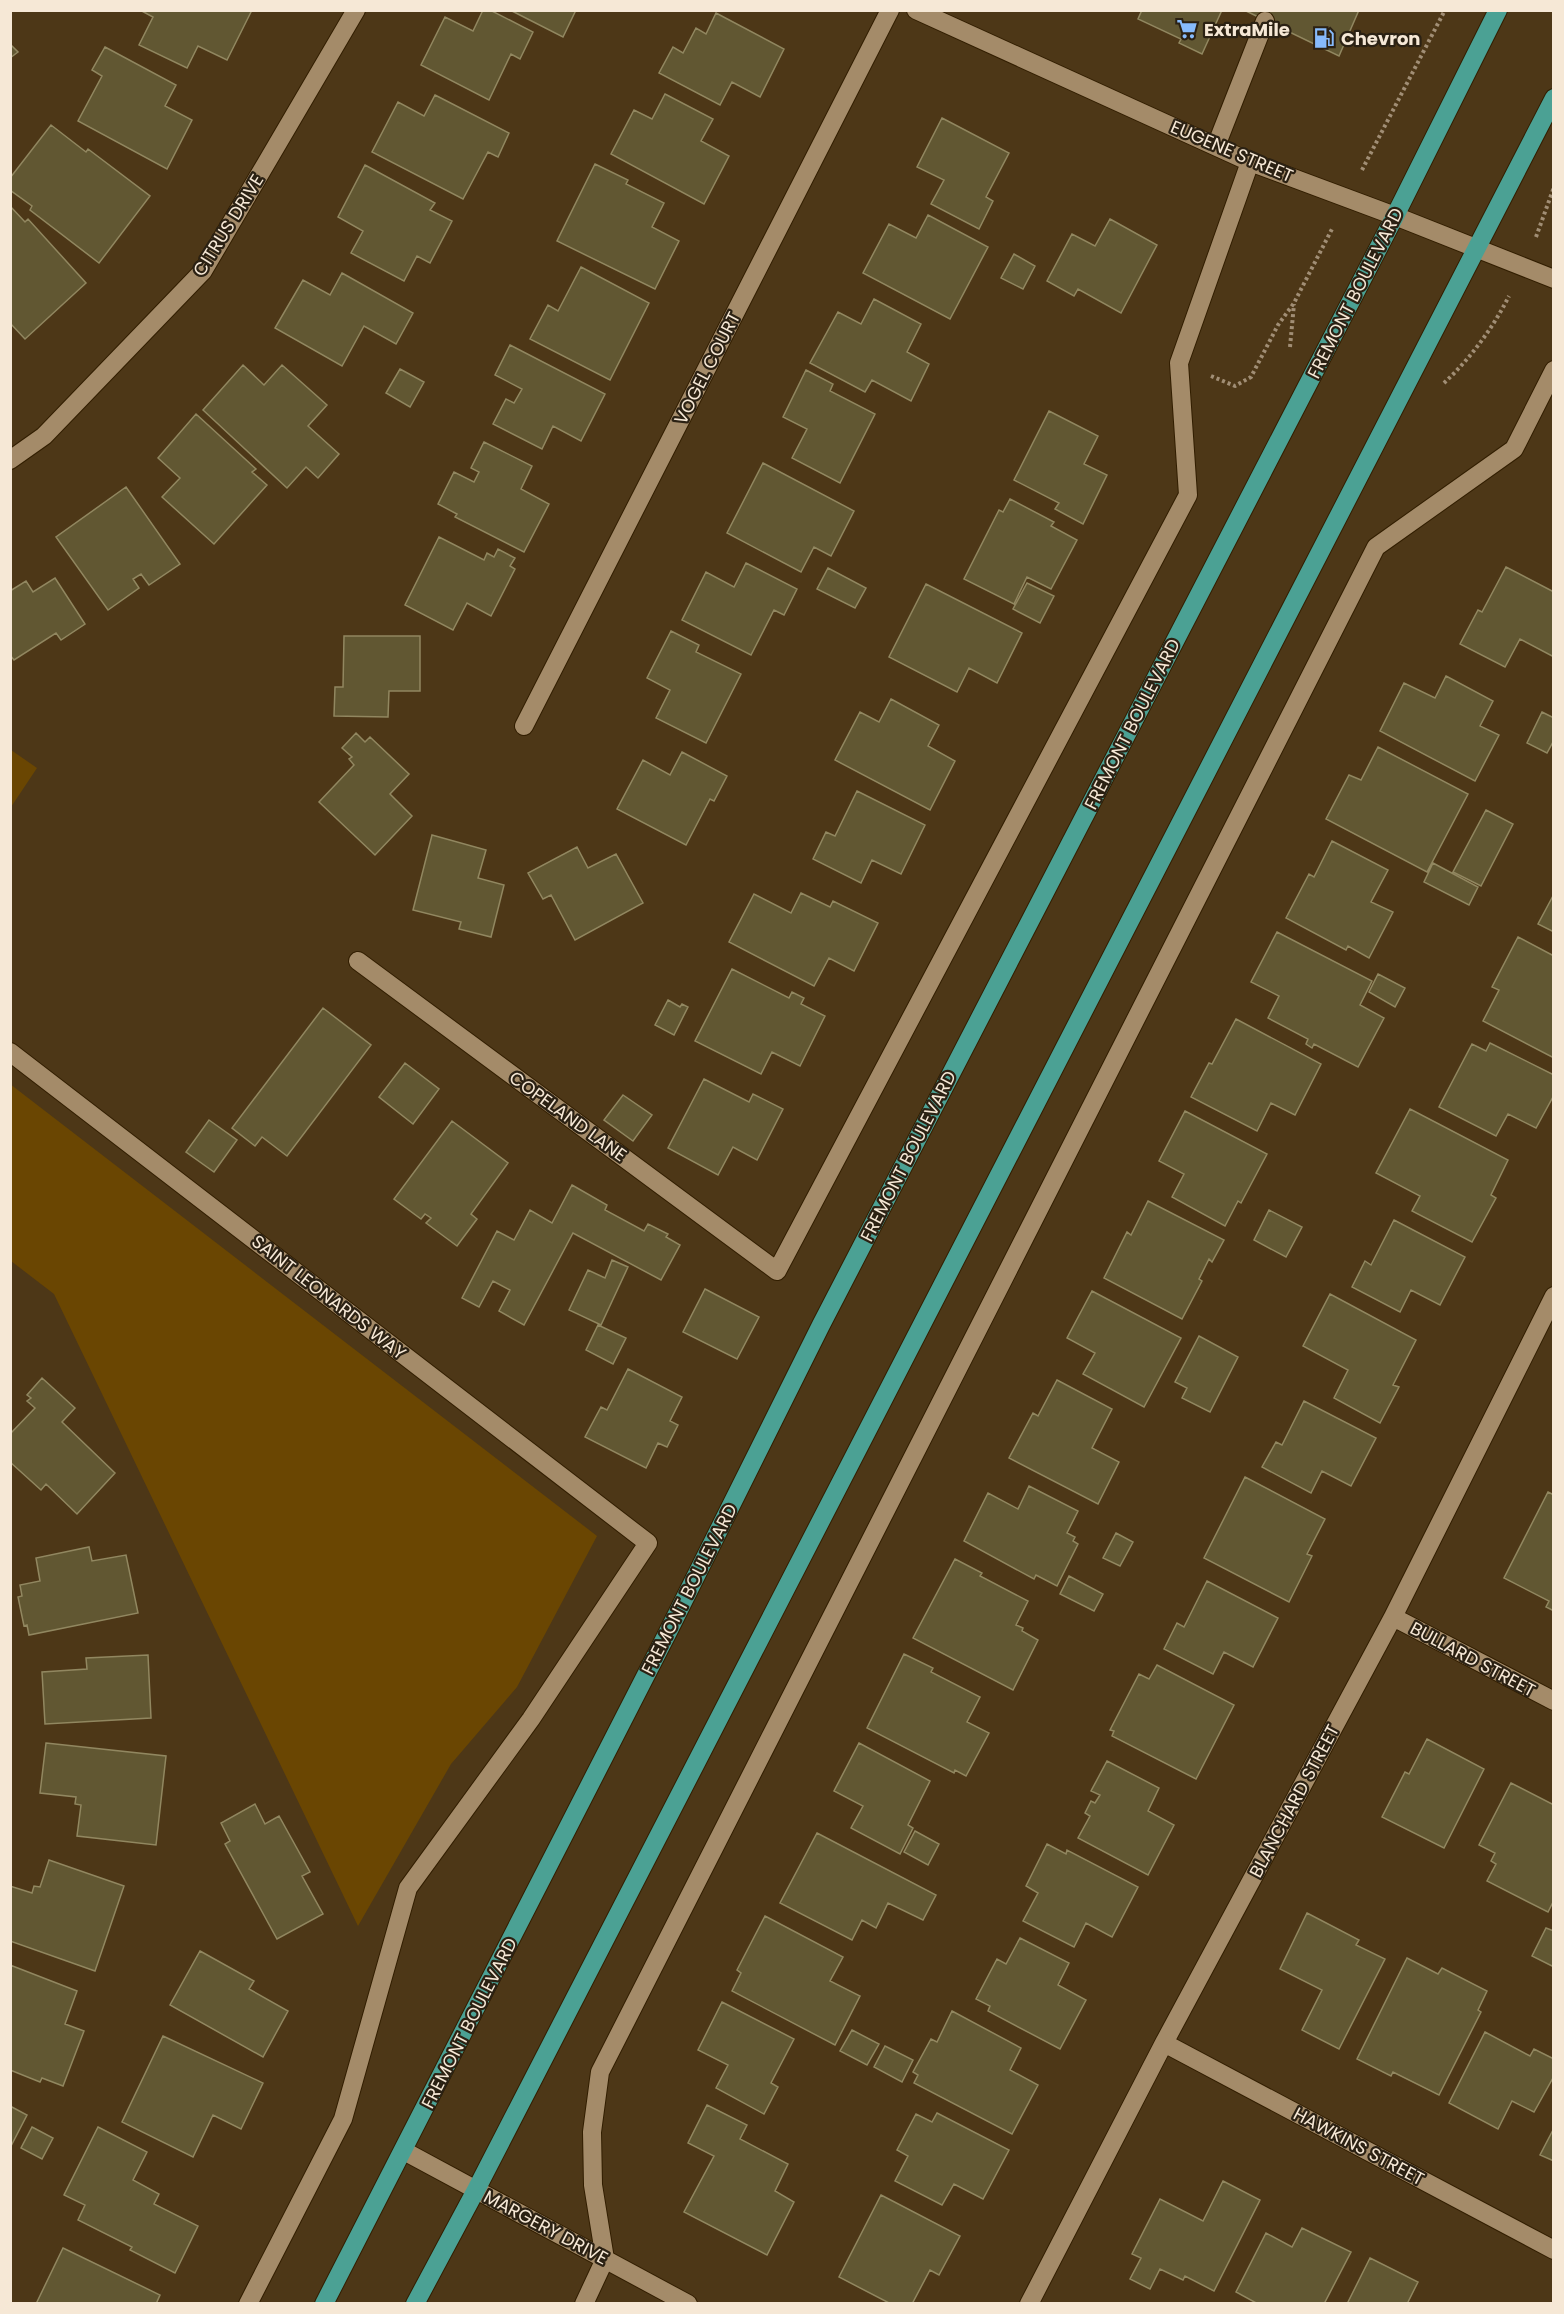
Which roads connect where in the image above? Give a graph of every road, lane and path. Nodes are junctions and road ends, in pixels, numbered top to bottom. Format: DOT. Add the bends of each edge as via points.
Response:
graph roads {
  1 [pos="356,10"];
  2 [pos="890,10"];
  3 [pos="916,10"];
  4 [pos="1445,10"];
  5 [pos="1498,10"];
  6 [pos="1265,21"];
  7 [pos="1554,98"];
  8 [pos="1216,146"];
  9 [pos="1250,162"];
  10 [pos="1554,187"];
  11 [pos="1348,198"];
  12 [pos="1395,216"];
  13 [pos="1477,250"];
  14 [pos="1522,267"];
  15 [pos="1554,279"];
  16 [pos="1179,363"];
  17 [pos="1554,370"];
  18 [pos="1438,389"];
  19 [pos="10,460"];
  20 [pos="524,726"];
  21 [pos="358,961"];
  22 [pos="10,1052"];
  23 [pos="1554,1296"];
  24 [pos="1393,1617"];
  25 [pos="1554,1701"];
  26 [pos="1164,2043"];
  27 [pos="404,2151"];
  28 [pos="476,2190"];
  29 [pos="1554,2250"];
  30 [pos="605,2259"];
  31 [pos="248,2304"];
  32 [pos="324,2304"];
  33 [pos="415,2304"];
  34 [pos="584,2304"];
  35 [pos="688,2304"];
  36 [pos="1029,2304"];
  1 -- 19 [label="street, CITRUS DRIVE" via="203,271 44,436"];
  2 -- 20 [label="street, VOGEL COURT"];
  3 -- 8 [label="street, EUGENE STREET"];
  4 -- 11 [label="path"];
  5 -- 12 [label="main road, FREMONT BOULEVARD"];
  6 -- 8 [label="street"];
  7 -- 13 [label="main road"];
  8 -- 9 [label="street, EUGENE STREET"];
  9 -- 11 [label="street, EUGENE STREET"];
  9 -- 16 [label="street"];
  10 -- 14 [label="path"];
  11 -- 12 [label="street, EUGENE STREET"];
  11 -- 16 [label="path" via="1251,377 1234,386"];
  12 -- 13 [label="street, EUGENE STREET"];
  12 -- 27 [label="main road, FREMONT BOULEVARD" via="821,1325"];
  13 -- 14 [label="street, EUGENE STREET"];
  13 -- 28 [label="main road"];
  14 -- 15 [label="street, EUGENE STREET"];
  14 -- 18 [label="path" via="1497,319 1455,374"];
  16 -- 21 [label="street, COPELAND LANE" via="1188,495 777,1271"];
  17 -- 30 [label="street" via="1514,449 1376,547 600,2072 592,2133 592,2185"];
  22 -- 31 [label="street, SAINT LEONARDS WAY" via="648,1543 531,1719 408,1888 343,2119"];
  23 -- 24 [label="street, BLANCHARD STREET"];
  24 -- 25 [label="street, BULLARD STREET"];
  24 -- 26 [label="street, BLANCHARD STREET"];
  26 -- 29 [label="street, HAWKINS STREET"];
  26 -- 36 [label="street, BLANCHARD STREET"];
  27 -- 28 [label="street, MARGERY DRIVE"];
  27 -- 32 [label="main road, FREMONT BOULEVARD"];
  28 -- 30 [label="street, MARGERY DRIVE"];
  28 -- 33 [label="main road"];
  30 -- 34 [label="street"];
  30 -- 35 [label="street, MARGERY DRIVE"];
}
